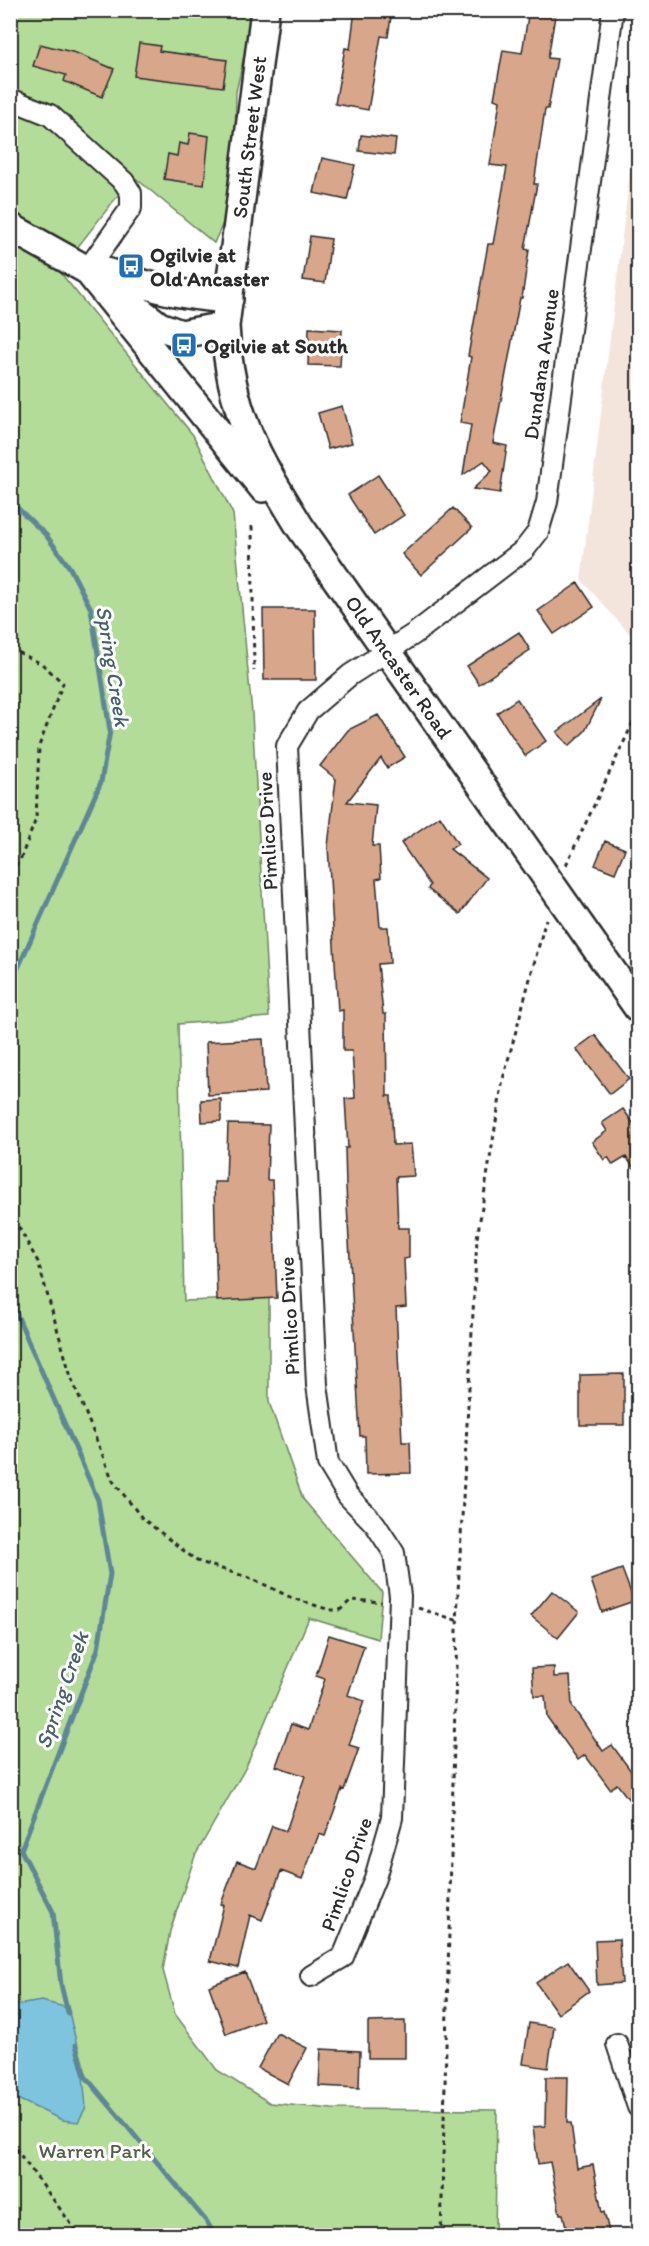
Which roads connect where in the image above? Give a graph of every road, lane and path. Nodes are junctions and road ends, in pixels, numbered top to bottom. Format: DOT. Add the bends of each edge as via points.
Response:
graph roads {
  1 [pos="265,10"];
  2 [pos="613,10"];
  3 [pos="10,99"];
  4 [pos="10,227"];
  5 [pos="87,270"];
  6 [pos="228,299"];
  7 [pos="225,326"];
  8 [pos="252,526"];
  9 [pos="300,527"];
  10 [pos="10,648"];
  11 [pos="387,651"];
  12 [pos="254,671"];
  13 [pos="639,712"];
  14 [pos="10,874"];
  15 [pos="554,890"];
  16 [pos="639,1008"];
  17 [pos="10,1211"];
  18 [pos="400,1605"];
  19 [pos="459,1621"];
  20 [pos="312,1976"];
  21 [pos="617,2044"];
  22 [pos="639,2107"];
  23 [pos="10,2141"];
  24 [pos="80,2235"];
  25 [pos="441,2235"];
  1 -- 6 [label="street, South Street West"];
  2 -- 11 [label="street, Dundana Avenue" via="547,502 538,532 524,550"];
  3 -- 5 [label="street" via="50,115 124,182 131,193 131,208"];
  4 -- 5 [label="street"];
  5 -- 6 [label="street" via="113,272 182,295"];
  5 -- 7 [label="street" via="172,332"];
  5 -- 9 [label="street" via="248,472"];
  6 -- 7 [label="street, Old Ancaster Road"];
  7 -- 9 [label="street, Old Ancaster Road" via="232,385 243,426"];
  8 -- 12 [label="path"];
  9 -- 11 [label="street, Old Ancaster Road"];
  10 -- 14 [label="path" via="42,664 63,683 39,746 36,819 20,860"];
  11 -- 15 [label="street, Old Ancaster Road"];
  11 -- 18 [label="street, Pimlico Drive" via="350,675 308,711 287,746 317,1384 328,1463 348,1496 375,1524 394,1553"];
  13 -- 15 [label="path"];
  15 -- 16 [label="street, Old Ancaster Road"];
  15 -- 19 [label="path" via="503,1079 477,1238"];
  17 -- 18 [label="path" via="38,1262 71,1377 113,1481 142,1518 197,1560 253,1579 292,1598 330,1610 340,1610 351,1600"];
  18 -- 19 [label="path"];
  18 -- 20 [label="street, Pimlico Drive" via="392,1818 375,1878 343,1957"];
  19 -- 25 [label="path"];
  21 -- 22 [label="street"];
  23 -- 24 [label="path"];
}
